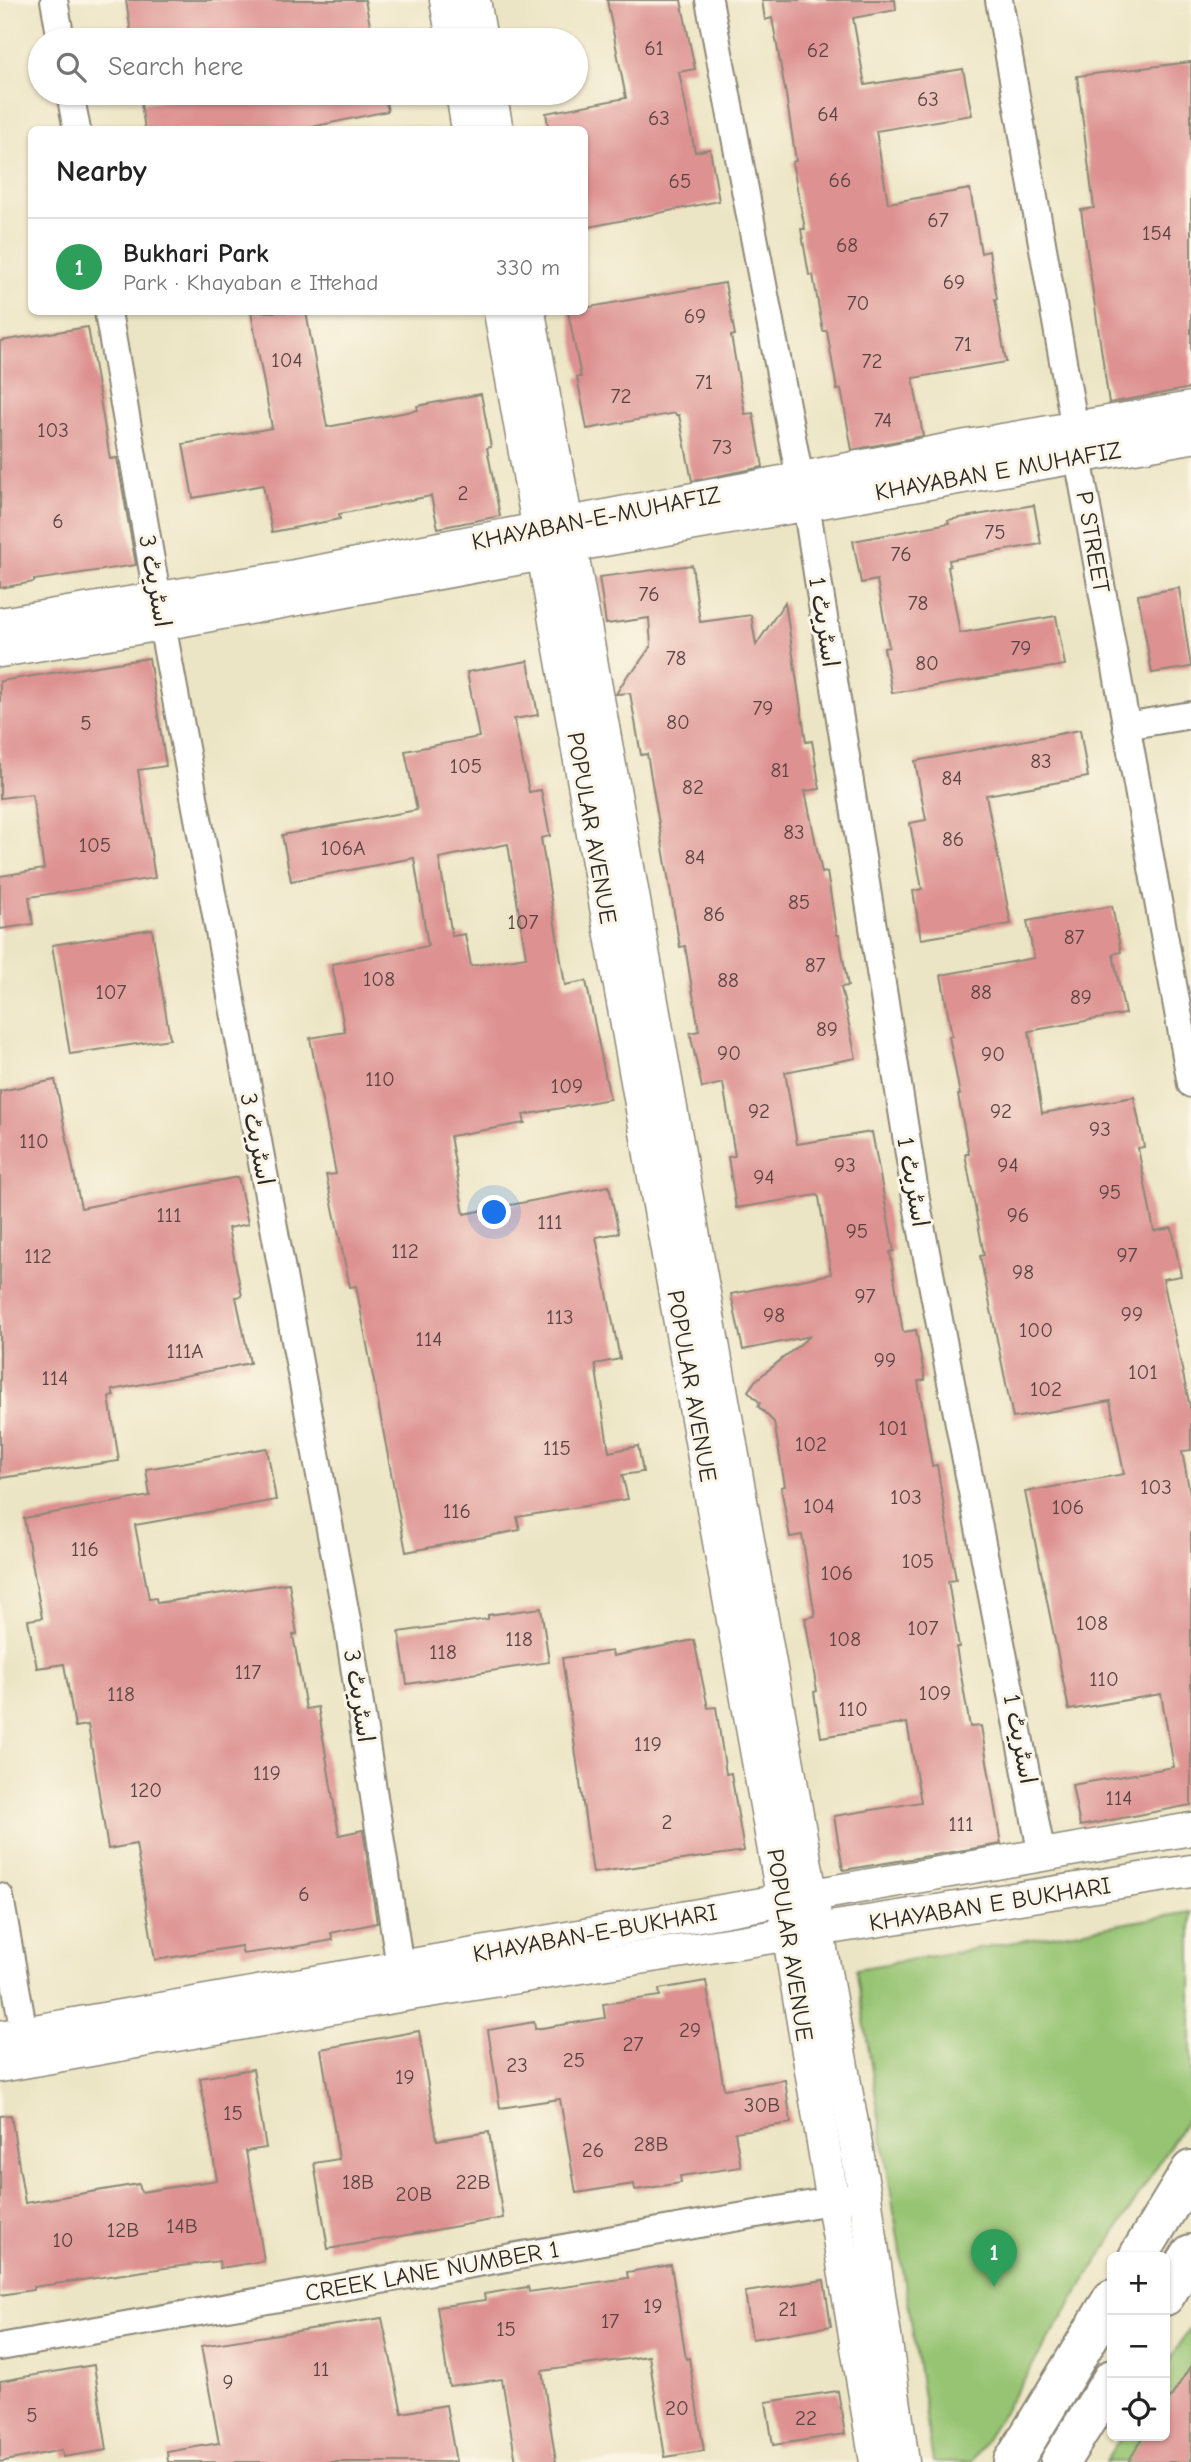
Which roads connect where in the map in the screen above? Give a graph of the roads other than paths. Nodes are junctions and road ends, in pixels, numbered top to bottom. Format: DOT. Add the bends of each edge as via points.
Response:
graph roads {
  1 [pos="54,0"];
  2 [pos="446,0"];
  3 [pos="474,0"];
  4 [pos="709,0"];
  5 [pos="999,0"];
  6 [pos="59,28"];
  7 [pos="451,28"];
  8 [pos="479,28"];
  9 [pos="72,105"];
  10 [pos="464,105"];
  11 [pos="492,105"];
  12 [pos="75,126"];
  13 [pos="467,126"];
  14 [pos="496,126"];
  15 [pos="109,315"];
  16 [pos="501,315"];
  17 [pos="530,315"];
  18 [pos="1191,408"];
  19 [pos="1191,438"];
  20 [pos="1076,443"];
  21 [pos="803,491"];
  22 [pos="555,538"];
  23 [pos="160,612"];
  24 [pos="0,624"];
  25 [pos="0,651"];
  26 [pos="1191,715"];
  27 [pos="1126,726"];
  28 [pos="1182,989"];
  29 [pos="1191,1084"];
  30 [pos="1191,1829"];
  31 [pos="1042,1856"];
  32 [pos="1191,1871"];
  33 [pos="0,1897"];
  34 [pos="798,1898"];
  35 [pos="803,1934"];
  36 [pos="400,1967"];
  37 [pos="12,2035"];
  38 [pos="0,2066"];
  39 [pos="1191,2170"];
  40 [pos="865,2196"];
  41 [pos="831,2200"];
  42 [pos="1141,2252"];
  43 [pos="1191,2254"];
  44 [pos="1170,2288"];
  45 [pos="1107,2307"];
  46 [pos="0,2347"];
  47 [pos="1107,2387"];
  48 [pos="883,2460"];
  49 [pos="1013,2462"];
  50 [pos="1060,2462"];
  1 -- 6 [label="street"];
  2 -- 7 [label="street"];
  3 -- 8 [label="street"];
  4 -- 21 [label="street, اسٹریٹ 1"];
  5 -- 20 [label="street, P STREET"];
  9 -- 12 [label="street"];
  10 -- 13 [label="street"];
  11 -- 14 [label="street"];
  15 -- 23 [label="street, اسٹریٹ 3"];
  16 -- 22 [label="street, POPULAR AVENUE"];
  17 -- 22 [label="street, POPULAR AVENUE"];
  18 -- 20 [label="street, KHAYABAN-E-MUHAFIZ"];
  19 -- 20 [label="street, KHAYABAN E MUHAFIZ"];
  20 -- 21 [label="street, KHAYABAN-E-MUHAFIZ" via="967,446"];
  20 -- 27 [label="street, P STREET"];
  21 -- 22 [label="street, KHAYABAN-E-MUHAFIZ"];
  21 -- 31 [label="street, اسٹریٹ 1" via="917,1205"];
  22 -- 23 [label="street, KHAYABAN-E-MUHAFIZ"];
  22 -- 34 [label="street, POPULAR AVENUE"];
  23 -- 24 [label="street, KHAYABAN-E-MUHAFIZ"];
  23 -- 25 [label="street, KHAYABAN-E-MUHAFIZ"];
  23 -- 36 [label="street, اسٹریٹ 3" via="348,1626"];
  26 -- 27 [label="street"];
  27 -- 28 [label="street, P STREET"];
  28 -- 29 [label="street, P STREET"];
  30 -- 31 [label="street, KHAYABAN-E-BUKHARI"];
  31 -- 34 [label="street, KHAYABAN-E-BUKHARI"];
  32 -- 35 [label="street, KHAYABAN E BUKHARI"];
  33 -- 37 [label="street"];
  34 -- 35 [label="street, POPULAR AVENUE"];
  34 -- 36 [label="street, KHAYABAN-E-BUKHARI"];
  35 -- 38 [label="street, KHAYABAN-E-BUKHARI" via="404,1995"];
  35 -- 40 [label="street, POPULAR AVENUE"];
  35 -- 41 [label="street, POPULAR AVENUE"];
  36 -- 37 [label="street, KHAYABAN-E-BUKHARI"];
  39 -- 42 [label="main road"];
  40 -- 41 [label="street, CREEK LANE NUMBER 1"];
  40 -- 48 [label="street, POPULAR AVENUE"];
  41 -- 46 [label="street, CREEK LANE NUMBER 1"];
  41 -- 48 [label="street, POPULAR AVENUE"];
  43 -- 44 [label="main road"];
  45 -- 49 [label="main road"];
  47 -- 50 [label="main road"];
}
